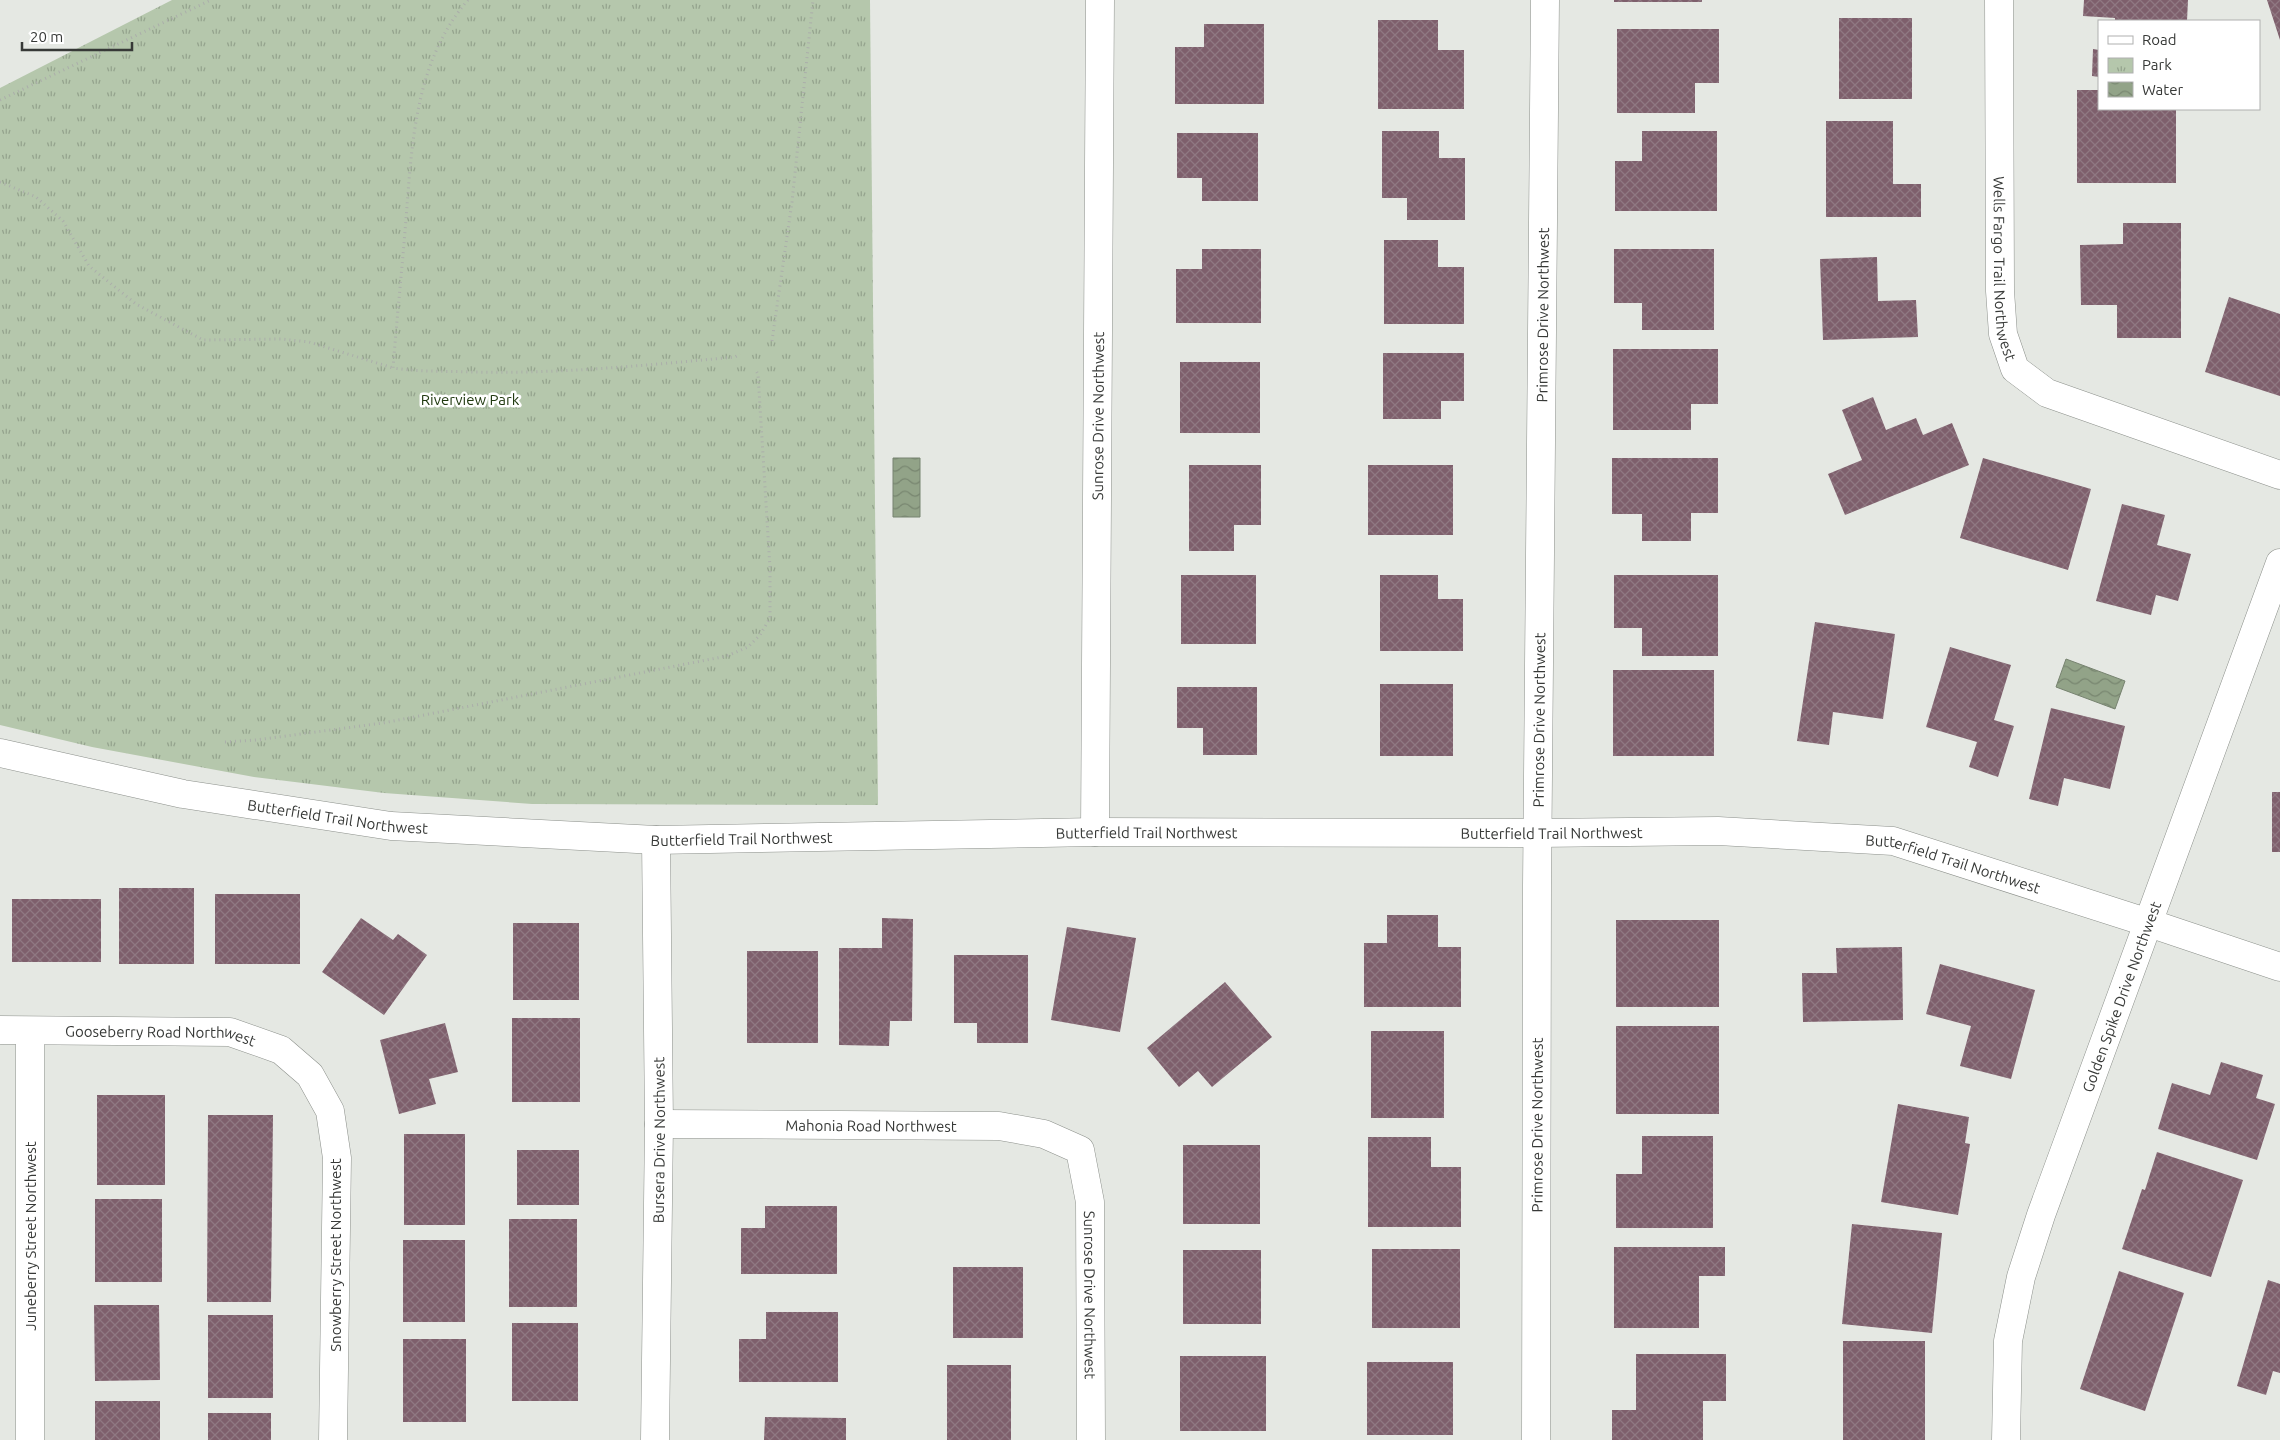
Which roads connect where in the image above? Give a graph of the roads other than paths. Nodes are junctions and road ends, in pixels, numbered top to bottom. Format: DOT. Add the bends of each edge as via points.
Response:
graph roads {
  1 [pos="1100,0"];
  2 [pos="1545,0"];
  3 [pos="1999,0"];
  4 [pos="2280,475"];
  5 [pos="2280,563"];
  6 [pos="0,753"];
  7 [pos="1095,832"];
  8 [pos="1537,833"];
  9 [pos="656,840"];
  10 [pos="2149,922"];
  11 [pos="2280,967"];
  12 [pos="0,1030"];
  13 [pos="30,1031"];
  14 [pos="310,1075"];
  15 [pos="659,1124"];
  16 [pos="1080,1150"];
  17 [pos="30,1440"];
  18 [pos="333,1440"];
  19 [pos="655,1440"];
  20 [pos="1092,1440"];
  21 [pos="1536,1440"];
  22 [pos="2006,1440"];
  1 -- 7 [label="street, Sunrose Drive Northwest"];
  2 -- 8 [label="street, Primrose Drive Northwest"];
  3 -- 4 [label="street, Wells Fargo Trail Northwest" via="2000,291 2003,334 2014,369 2047,393"];
  5 -- 10 [label="street, Golden Spike Drive Northwest"];
  6 -- 9 [label="street, Butterfield Trail Northwest" via="183,794 391,826"];
  7 -- 8 [label="street, Butterfield Trail Northwest"];
  7 -- 9 [label="street, Butterfield Trail Northwest"];
  8 -- 10 [label="street, Butterfield Trail Northwest" via="1718,831 1893,841"];
  8 -- 21 [label="street, Primrose Drive Northwest"];
  9 -- 15 [label="street, Bursera Drive Northwest"];
  10 -- 11 [label="street, Butterfield Trail Northwest"];
  10 -- 22 [label="street, Golden Spike Drive Northwest" via="2021,1277 2008,1341"];
  12 -- 13 [label="street, Gooseberry Road Northwest"];
  13 -- 14 [label="street, Gooseberry Road Northwest" via="230,1032 281,1050"];
  13 -- 17 [label="street, Juneberry Street Northwest"];
  14 -- 18 [label="street, Snowberry Street Northwest" via="330,1111 337,1158"];
  15 -- 16 [label="street, Mahonia Road Northwest" via="999,1126 1044,1134"];
  15 -- 19 [label="street, Bursera Drive Northwest"];
  16 -- 20 [label="street, Sunrose Drive Northwest" via="1090,1202"];
}
